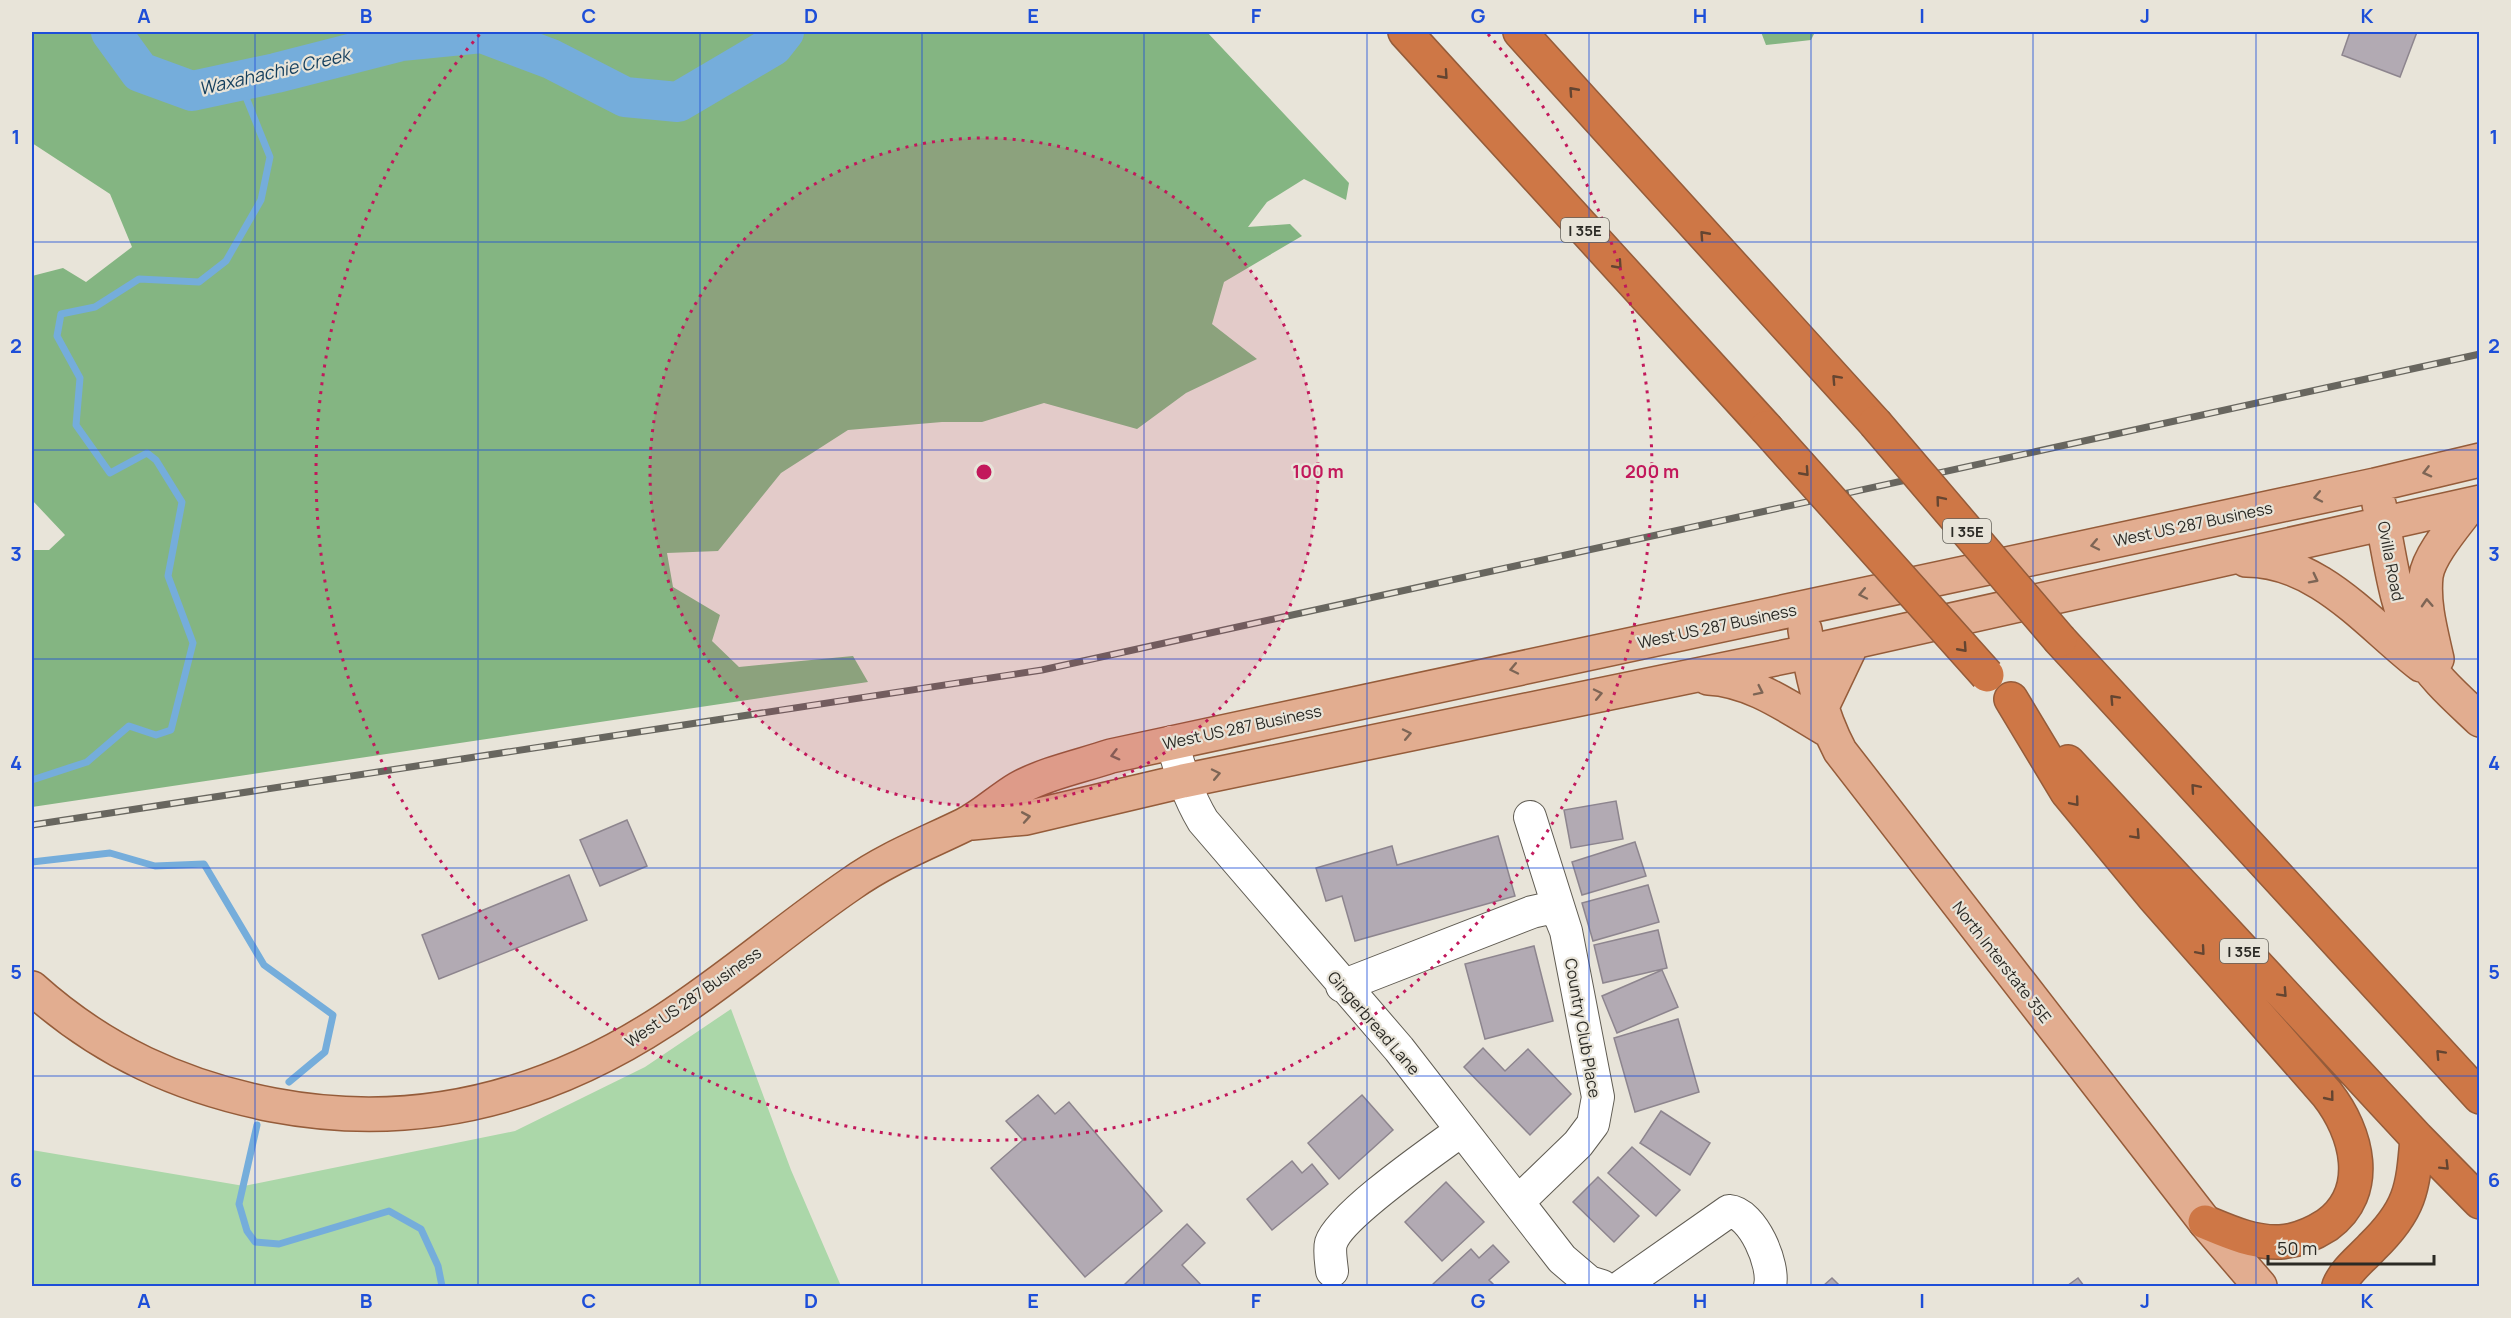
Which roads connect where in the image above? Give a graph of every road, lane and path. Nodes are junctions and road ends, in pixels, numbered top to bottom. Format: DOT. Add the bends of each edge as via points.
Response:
graph roads {
  1 [pos="1405,32"];
  2 [pos="1520,32"];
  3 [pos="2480,460"];
  4 [pos="2375,485"];
  5 [pos="2475,503"];
  6 [pos="2384,524"];
  7 [pos="2217,559"];
  8 [pos="1802,608"];
  9 [pos="1853,642"];
  10 [pos="1808,652"];
  11 [pos="1682,677"];
  12 [pos="2442,681"];
  13 [pos="2011,699"];
  14 [pos="1825,719"];
  15 [pos="2480,720"];
  16 [pos="1172,742"];
  17 [pos="1183,781"];
  18 [pos="1530,817"];
  19 [pos="968,823"];
  20 [pos="2234,832"];
  21 [pos="1566,931"];
  22 [pos="1342,986"];
  23 [pos="32,988"];
  24 [pos="2480,1063"];
  25 [pos="2480,1097"];
  26 [pos="1462,1130"];
  27 [pos="2418,1138"];
  28 [pos="1518,1202"];
  29 [pos="2480,1202"];
  30 [pos="2205,1222"];
  31 [pos="1332,1271"];
  32 [pos="1602,1287"];
  33 [pos="1622,1287"];
  34 [pos="1770,1287"];
  35 [pos="2260,1287"];
  36 [pos="2339,1287"];
  1 -- 13 [label="highway, I 35E, one-way, bridge"];
  20 -- 2 [label="highway, I 35E, one-way, bridge" via="2060,640 1875,423"];
  3 -- 4 [label="main road, West US 287 Business, one-way"];
  4 -- 6 [label="main road, Ovilla Road"];
  4 -- 8 [label="main road, West US 287 Business, one-way"];
  5 -- 6 [label="main road, West US 287 Business"];
  12 -- 5 [label="main road, one-way" via="2427,610 2426,574 2439,548"];
  6 -- 7 [label="main road, West US 287 Business"];
  6 -- 12 [label="main road, Ovilla Road" via="2404,619 2419,652"];
  7 -- 9 [label="main road, West US 287 Business"];
  7 -- 12 [label="main road, one-way" via="2268,560 2323,584"];
  8 -- 10 [label="main road, North Interstate 35E"];
  8 -- 16 [label="main road, West US 287 Business, one-way"];
  9 -- 10 [label="main road, West US 287 Business"];
  9 -- 14 [label="main road"];
  10 -- 11 [label="main road, West US 287 Business"];
  10 -- 14 [label="main road, North Interstate 35E"];
  11 -- 14 [label="main road, one-way" via="1745,684"];
  17 -- 11 [label="main road, West US 287 Business, one-way"];
  12 -- 15 [label="main road, Ovilla Road"];
  13 -- 27 [label="highway, I 35E, one-way"];
  13 -- 30 [label="highway, one-way" via="2067,792 2327,1094 2348,1128 2357,1171 2352,1193 2345,1207 2317,1232 2281,1242 2258,1241"];
  14 -- 30 [label="main road, North Interstate 35E" via="1858,777"];
  16 -- 17 [label="street, Gingerbread Lane"];
  16 -- 19 [label="main road, West US 287 Business, one-way" via="1111,756 1021,788"];
  19 -- 17 [label="main road, West US 287 Business, one-way" via="1026,818"];
  17 -- 22 [label="street, Gingerbread Lane" via="1203,821"];
  18 -- 21 [label="street, Country Club Place"];
  19 -- 23 [label="main road, West US 287 Business" via="876,867 674,1014 618,1049 530,1089 450,1109 355,1115 246,1100 156,1070 120,1052 87,1032"];
  20 -- 24 [label="highway" via="2301,876"];
  25 -- 20 [label="highway, I 35E, one-way"];
  21 -- 22 [label="street, Country Club Place" via="1560,916 1550,908 1532,912"];
  21 -- 28 [label="street, Country Club Place" via="1598,1097 1593,1124 1578,1144"];
  22 -- 26 [label="street, Gingerbread Lane"];
  26 -- 28 [label="street, Gingerbread Lane"];
  26 -- 31 [label="street" via="1340,1226 1330,1244"];
  27 -- 29 [label="highway, I 35E, one-way"];
  27 -- 36 [label="highway" via="2414,1174 2400,1216"];
  28 -- 32 [label="street, Gingerbread Lane" via="1562,1259 1589,1282"];
  30 -- 35 [label="main road, North Interstate 35E"];
  33 -- 34 [label="street" via="1729,1211 1738,1212 1747,1220 1764,1250 1773,1275"];
}
